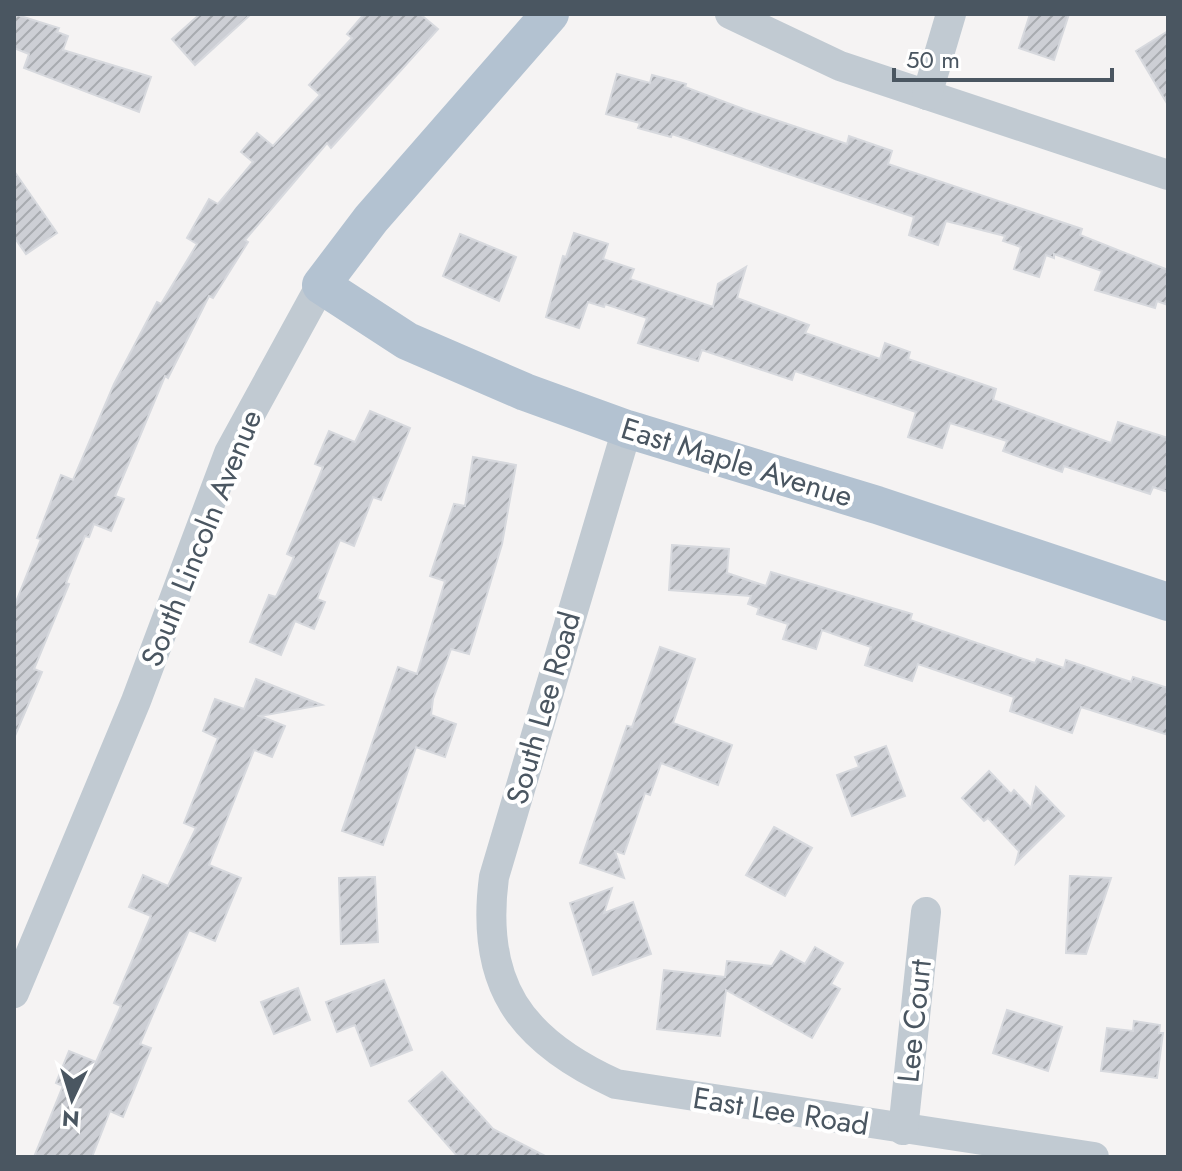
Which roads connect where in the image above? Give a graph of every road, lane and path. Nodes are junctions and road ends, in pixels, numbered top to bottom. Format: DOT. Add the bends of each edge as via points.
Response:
graph roads {
  1 [pos="550,14"];
  2 [pos="730,14"];
  3 [pos="951,14"];
  4 [pos="927,95"];
  5 [pos="1168,175"];
  6 [pos="321,285"];
  7 [pos="627,429"];
  8 [pos="1168,602"];
  9 [pos="926,912"];
  10 [pos="505,989"];
  11 [pos="14,993"];
  12 [pos="903,1130"];
  13 [pos="1094,1157"];
  1 -- 6 [label="main road, South Lincoln Avenue" via="371,219"];
  2 -- 4 [label="street" via="840,66"];
  3 -- 4 [label="street"];
  4 -- 5 [label="street"];
  6 -- 7 [label="main road, East Maple Avenue" via="407,341"];
  6 -- 11 [label="street, South Lincoln Avenue" via="229,453 136,701"];
  7 -- 8 [label="main road, East Maple Avenue"];
  7 -- 10 [label="street, South Lee Road" via="494,877 490,931"];
  9 -- 12 [label="street, Lee Court"];
  10 -- 12 [label="street, East Lee Road" via="526,1020 557,1049 616,1084"];
  12 -- 13 [label="street, East Lee Road"];
}
